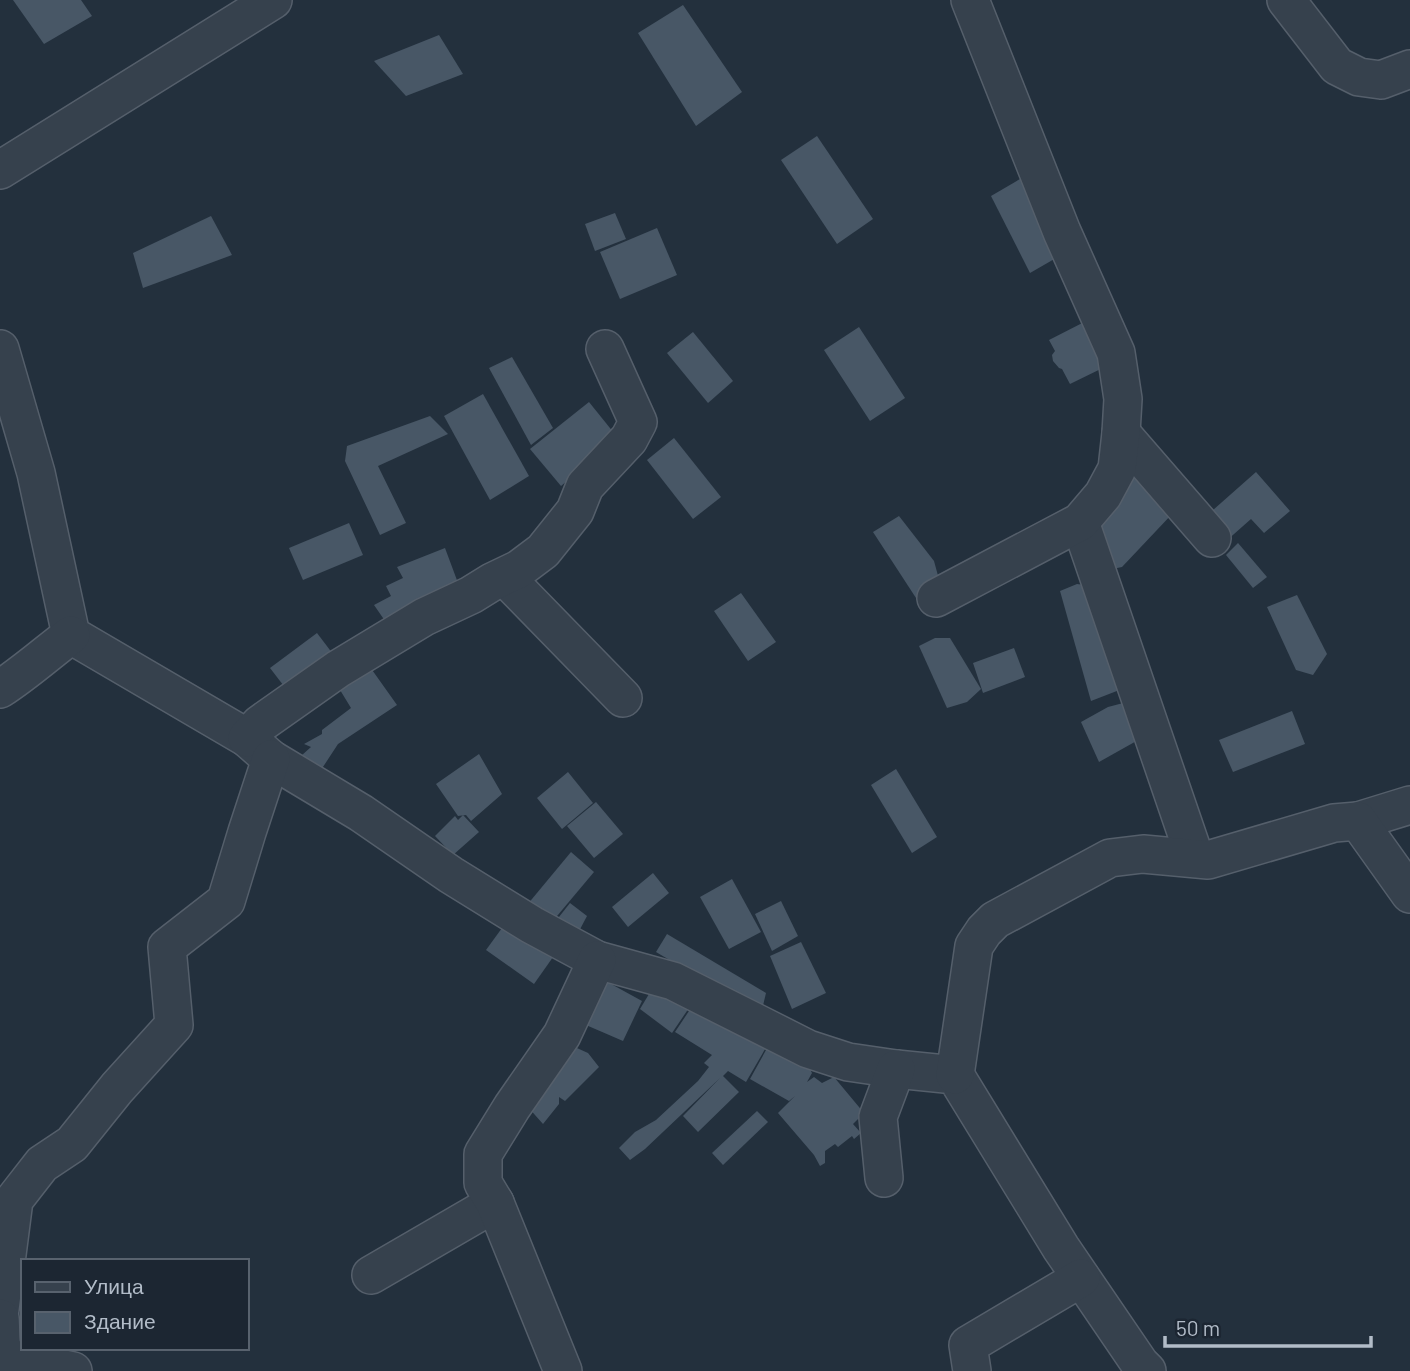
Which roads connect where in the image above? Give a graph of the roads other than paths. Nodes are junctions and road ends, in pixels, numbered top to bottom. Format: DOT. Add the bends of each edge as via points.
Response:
graph roads {
  1 [pos="273,0"];
  2 [pos="970,0"];
  3 [pos="1286,0"];
  4 [pos="1410,69"];
  5 [pos="0,170"];
  6 [pos="0,349"];
  7 [pos="605,349"];
  8 [pos="1121,433"];
  9 [pos="1080,522"];
  10 [pos="1212,538"];
  11 [pos="505,577"];
  12 [pos="936,598"];
  13 [pos="71,635"];
  14 [pos="0,689"];
  15 [pos="623,698"];
  16 [pos="259,749"];
  17 [pos="1410,805"];
  18 [pos="1358,821"];
  19 [pos="1195,858"];
  20 [pos="1410,894"];
  21 [pos="597,960"];
  22 [pos="896,1069"];
  23 [pos="956,1074"];
  24 [pos="884,1178"];
  25 [pos="495,1203"];
  26 [pos="371,1275"];
  27 [pos="1081,1278"];
  28 [pos="0,1309"];
  29 [pos="0,1318"];
  30 [pos="1141,1369"];
  31 [pos="73,1371"];
  32 [pos="563,1371"];
  33 [pos="972,1371"];
  1 -- 5 [label="street"];
  2 -- 8 [label="street" via="1062,232 1116,353 1123,399"];
  3 -- 4 [label="street" via="1337,66 1359,77 1381,80"];
  6 -- 13 [label="street" via="36,473"];
  7 -- 11 [label="street" via="638,422 629,439 585,486 575,511 543,551"];
  8 -- 9 [label="street" via="1117,469"];
  8 -- 10 [label="street"];
  9 -- 12 [label="street"];
  9 -- 19 [label="street"];
  11 -- 15 [label="street"];
  11 -- 16 [label="street" via="424,617 338,669 260,724"];
  13 -- 14 [label="street"];
  13 -- 16 [label="street"];
  16 -- 21 [label="street" via="451,875"];
  16 -- 28 [label="street" via="247,832 226,901 167,947 174,1025 72,1144 42,1164 14,1200"];
  17 -- 18 [label="street"];
  18 -- 19 [label="street" via="1334,823 1208,860"];
  18 -- 20 [label="street"];
  19 -- 23 [label="street" via="1143,854 1110,858 995,920 974,946"];
  21 -- 22 [label="street" via="673,981 807,1049 848,1062"];
  21 -- 25 [label="street" via="562,1035 483,1154 483,1183"];
  22 -- 23 [label="street"];
  22 -- 24 [label="street" via="878,1117"];
  23 -- 27 [label="street"];
  25 -- 26 [label="street"];
  25 -- 32 [label="street"];
  27 -- 30 [label="street"];
  27 -- 33 [label="street" via="968,1345"];
  29 -- 31 [label="street" via="2,1348 12,1359 32,1367"];
}
